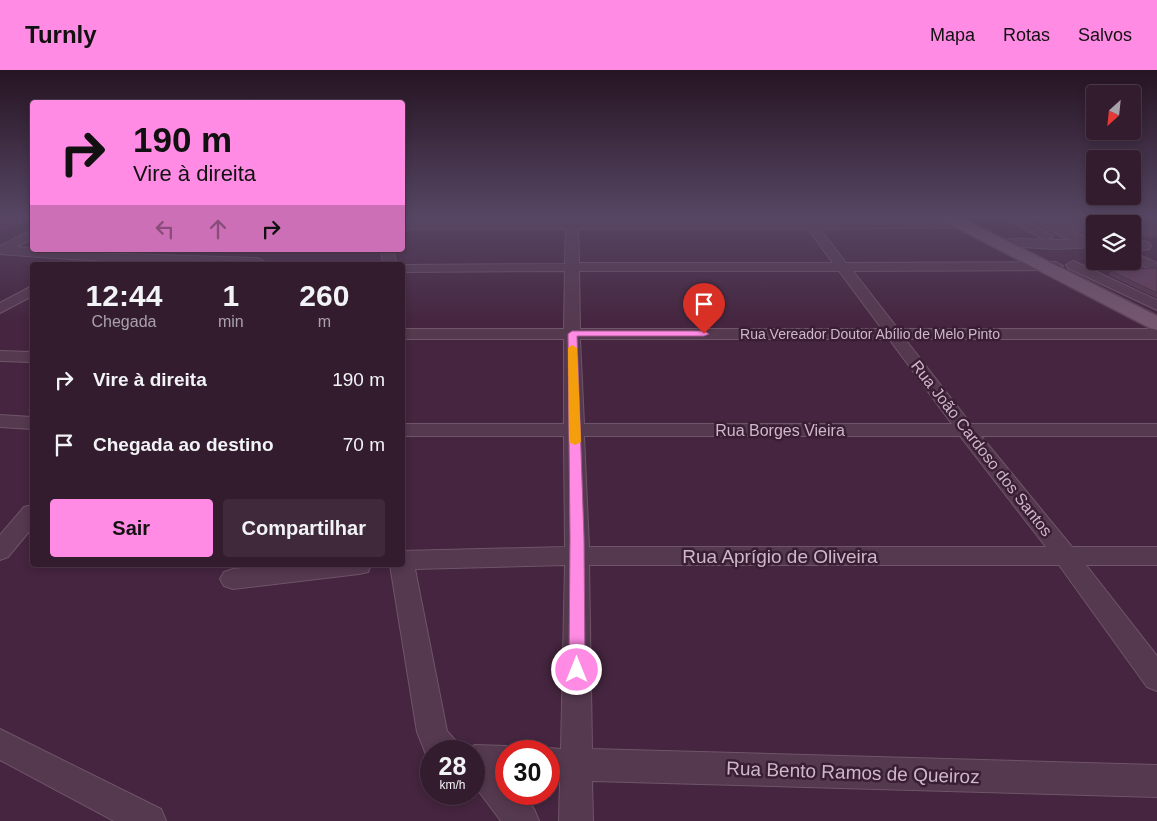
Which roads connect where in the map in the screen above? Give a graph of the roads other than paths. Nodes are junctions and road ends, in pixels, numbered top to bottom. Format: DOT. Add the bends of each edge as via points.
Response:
graph roads {
  1 [pos="96,253"];
  2 [pos="571,253"];
  3 [pos="833,253"];
  4 [pos="1025,253"];
  5 [pos="1028,253"];
  6 [pos="1085,253"];
  7 [pos="1141,259"];
  8 [pos="81,262"];
  9 [pos="241,262"];
  10 [pos="1086,262"];
  11 [pos="1048,264"];
  12 [pos="405,268"];
  13 [pos="571,268"];
  14 [pos="844,268"];
  15 [pos="1157,268"];
  16 [pos="30,291"];
  17 [pos="0,300"];
  18 [pos="16,300"];
  19 [pos="30,301"];
  20 [pos="1157,306"];
  21 [pos="0,309"];
  22 [pos="1157,316"];
  23 [pos="1157,324"];
  24 [pos="405,334"];
  25 [pos="572,334"];
  26 [pos="894,334"];
  27 [pos="1157,334"];
  28 [pos="0,356"];
  29 [pos="30,357"];
  30 [pos="0,421"];
  31 [pos="30,423"];
  32 [pos="965,429"];
  33 [pos="405,430"];
  34 [pos="575,430"];
  35 [pos="1157,430"];
  36 [pos="30,515"];
  37 [pos="0,550"];
  38 [pos="577,556"];
  39 [pos="1066,556"];
  40 [pos="1157,556"];
  41 [pos="405,560"];
  42 [pos="341,567"];
  43 [pos="403,567"];
  44 [pos="233,579"];
  45 [pos="1157,678"];
  46 [pos="435,740"];
  47 [pos="0,744"];
  48 [pos="485,762"];
  49 [pos="563,764"];
  50 [pos="1157,781"];
  51 [pos="149,821"];
  52 [pos="522,821"];
  53 [pos="576,821"];
  1 -- 8 [label="street"];
  1 -- 9 [label="street"];
  2 -- 13 [label="street"];
  3 -- 14 [label="street, Rua João Cardoso dos Santos"];
  4 -- 11 [label="main road"];
  5 -- 11 [label="main road"];
  6 -- 11 [label="street"];
  7 -- 15 [label="street"];
  10 -- 20 [label="street" via="1073,264"];
  11 -- 14 [label="street"];
  11 -- 22 [label="main road"];
  11 -- 23 [label="main road"];
  12 -- 13 [label="street"];
  13 -- 14 [label="street"];
  13 -- 25 [label="street"];
  14 -- 26 [label="street, Rua João Cardoso dos Santos"];
  16 -- 18 [label="street"];
  17 -- 18 [label="street"];
  18 -- 19 [label="street"];
  18 -- 21 [label="street"];
  24 -- 25 [label="street, Rua Vereador Doutor Abílio de Melo Pinto"];
  25 -- 26 [label="street, Rua Vereador Doutor Abílio de Melo Pinto"];
  25 -- 34 [label="street"];
  26 -- 27 [label="street, Rua Vereador Doutor Abílio de Melo Pinto"];
  26 -- 32 [label="street, Rua João Cardoso dos Santos"];
  28 -- 29 [label="street"];
  30 -- 31 [label="street"];
  32 -- 34 [label="street, Rua Borges Vieira"];
  32 -- 35 [label="street, Rua Borges Vieira"];
  32 -- 39 [label="street, Rua João Cardoso dos Santos"];
  33 -- 34 [label="street, Rua Borges Vieira"];
  34 -- 38 [label="street"];
  36 -- 37 [label="street"];
  38 -- 39 [label="street, Rua Aprígio de Oliveira"];
  38 -- 41 [label="street, Rua Aprígio de Oliveira"];
  38 -- 49 [label="street"];
  39 -- 40 [label="street, Rua Aprígio de Oliveira"];
  39 -- 45 [label="street, Rua João Cardoso dos Santos"];
  42 -- 44 [label="street"];
  43 -- 46 [label="street"];
  47 -- 51 [label="street"];
  48 -- 52 [label="street"];
  49 -- 50 [label="street, Rua Bento Ramos de Queiroz"];
  49 -- 53 [label="street"];
}
